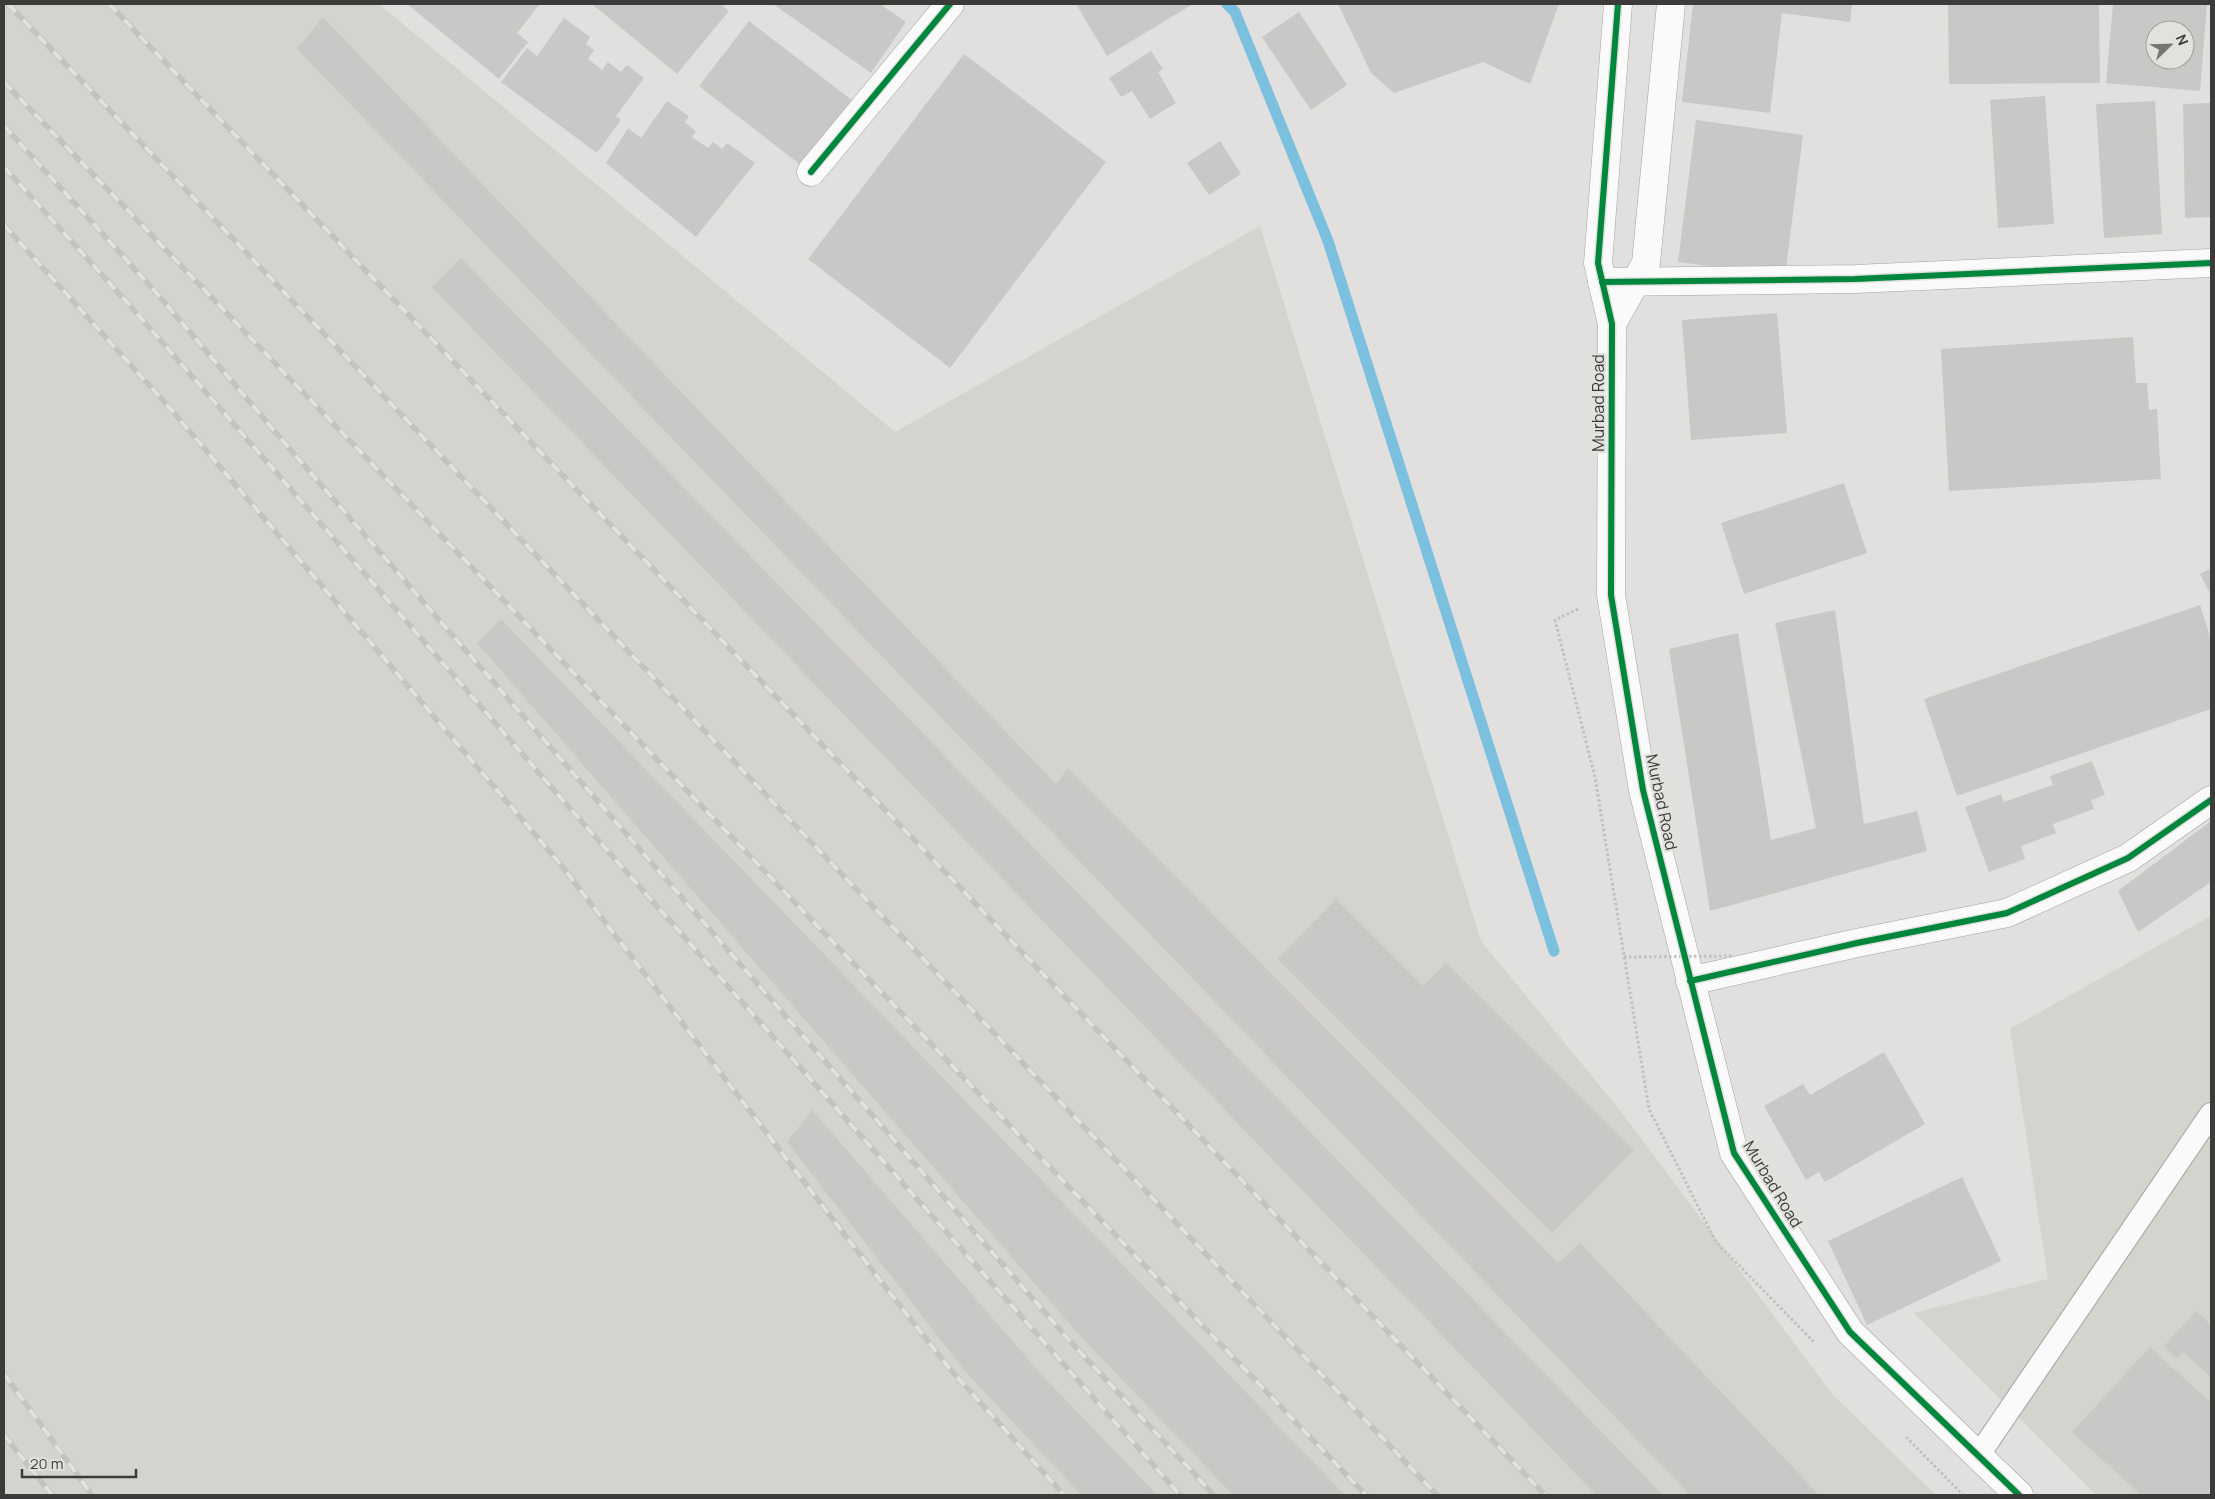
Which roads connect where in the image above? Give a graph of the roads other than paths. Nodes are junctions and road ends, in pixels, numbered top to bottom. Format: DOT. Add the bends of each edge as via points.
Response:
graph roads {
  1 [pos="950,4"];
  2 [pos="1618,4"];
  3 [pos="1671,4"];
  4 [pos="811,172"];
  5 [pos="2211,263"];
  6 [pos="1602,282"];
  7 [pos="1635,282"];
  8 [pos="1612,324"];
  9 [pos="2211,800"];
  10 [pos="1690,981"];
  11 [pos="2211,1115"];
  12 [pos="1978,1456"];
  13 [pos="2019,1495"];
  1 -- 4 [label="street"];
  2 -- 6 [label="street, Murbad Road" via="1598,263"];
  3 -- 7 [label="street, Murbad Road" via="1646,263"];
  5 -- 7 [label="street" via="1855,279"];
  6 -- 7 [label="street"];
  6 -- 8 [label="street, Murbad Road"];
  7 -- 8 [label="street, Murbad Road"];
  8 -- 10 [label="street, Murbad Road" via="1611,595 1643,790"];
  9 -- 10 [label="street" via="2128,858 2007,913"];
  10 -- 12 [label="street, Murbad Road" via="1734,1153 1850,1332"];
  11 -- 12 [label="lane"];
  12 -- 13 [label="street, Murbad Road"];
}
